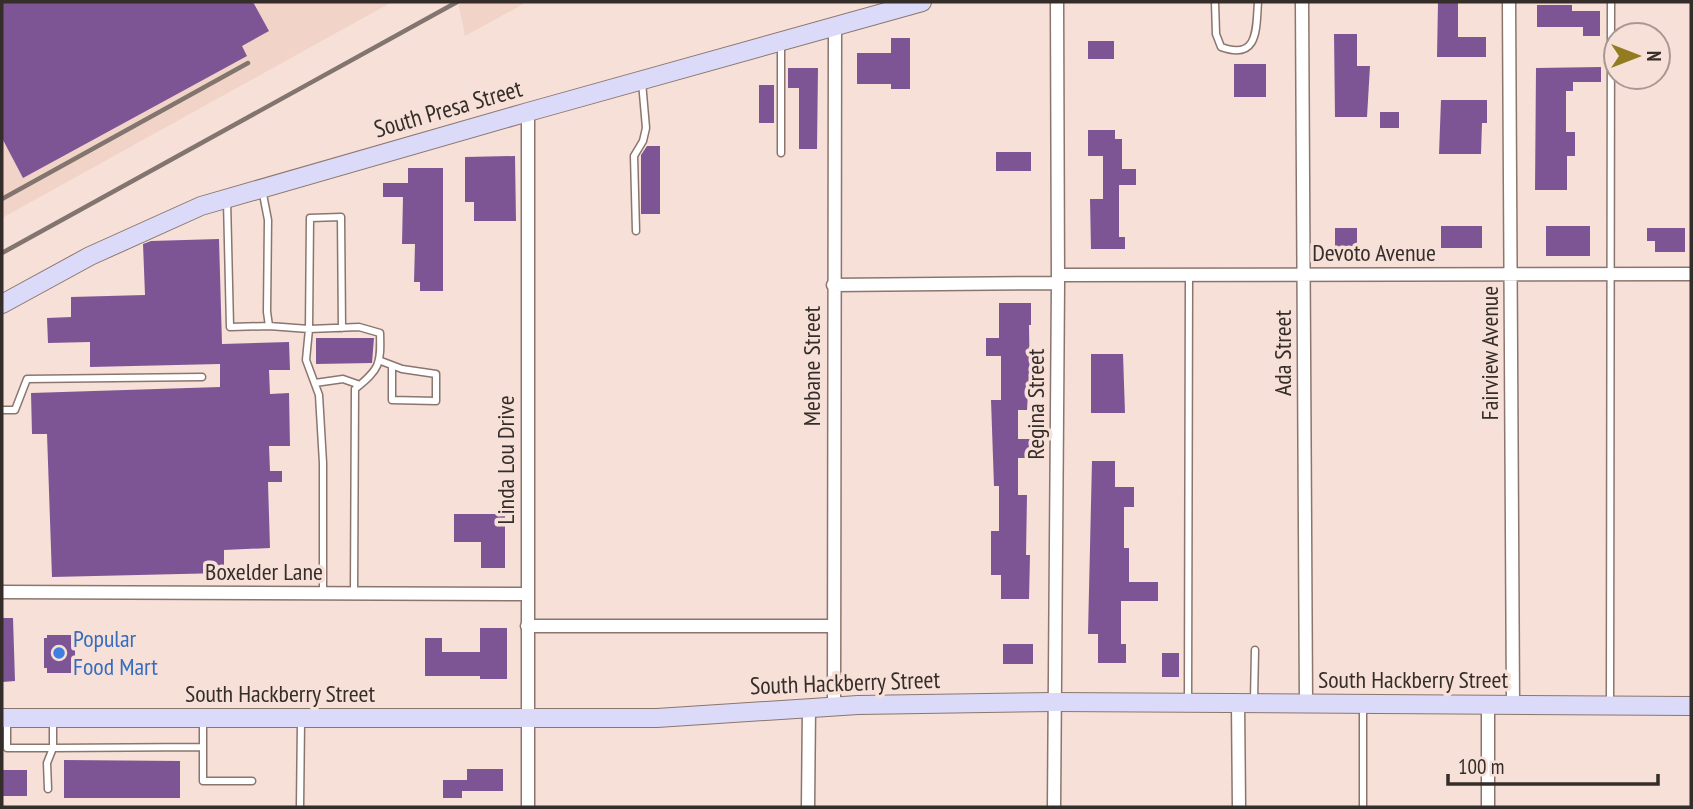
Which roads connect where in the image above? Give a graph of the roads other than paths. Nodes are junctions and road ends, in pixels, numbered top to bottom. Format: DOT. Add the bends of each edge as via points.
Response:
graph roads {
  1 [pos="922,2"];
  2 [pos="1057,2"];
  3 [pos="1216,2"];
  4 [pos="1258,2"];
  5 [pos="1302,2"];
  6 [pos="1509,2"];
  7 [pos="1611,2"];
  8 [pos="888,6"];
  9 [pos="835,25"];
  10 [pos="780,41"];
  11 [pos="642,80"];
  12 [pos="528,112"];
  13 [pos="781,153"];
  14 [pos="262,188"];
  15 [pos="227,198"];
  16 [pos="636,231"];
  17 [pos="1511,273"];
  18 [pos="1304,274"];
  19 [pos="1611,274"];
  20 [pos="1691,274"];
  21 [pos="1189,275"];
  22 [pos="1058,279"];
  23 [pos="833,285"];
  24 [pos="2,304"];
  25 [pos="270,326"];
  26 [pos="342,328"];
  27 [pos="309,329"];
  28 [pos="381,360"];
  29 [pos="392,367"];
  30 [pos="202,377"];
  31 [pos="314,383"];
  32 [pos="360,385"];
  33 [pos="2,411"];
  34 [pos="2,592"];
  35 [pos="323,593"];
  36 [pos="354,594"];
  37 [pos="527,594"];
  38 [pos="834,625"];
  39 [pos="527,626"];
  40 [pos="1255,650"];
  41 [pos="1055,702"];
  42 [pos="1188,702"];
  43 [pos="1246,703"];
  44 [pos="1306,704"];
  45 [pos="1363,704"];
  46 [pos="1488,705"];
  47 [pos="1513,705"];
  48 [pos="1611,705"];
  49 [pos="834,706"];
  50 [pos="1691,706"];
  51 [pos="809,707"];
  52 [pos="4,718"];
  53 [pos="53,718"];
  54 [pos="203,719"];
  55 [pos="301,719"];
  56 [pos="528,719"];
  57 [pos="203,747"];
  58 [pos="53,748"];
  59 [pos="252,781"];
  60 [pos="48,789"];
  61 [pos="299,807"];
  62 [pos="528,807"];
  63 [pos="808,807"];
  64 [pos="1054,807"];
  65 [pos="1240,807"];
  66 [pos="1363,807"];
  67 [pos="1488,807"];
  1 -- 8 [label="main road, South Presa Street"];
  2 -- 22 [label="street, Regina Street"];
  3 -- 4 [label="lane" via="1216,34 1221,47 1233,51 1247,48 1255,39"];
  5 -- 18 [label="street, Ada Street"];
  6 -- 17 [label="street, Fairview Avenue"];
  7 -- 19 [label="lane"];
  8 -- 9 [label="main road, South Presa Street"];
  9 -- 10 [label="main road, South Presa Street"];
  9 -- 23 [label="street, Mebane Street"];
  10 -- 11 [label="main road, South Presa Street"];
  10 -- 13 [label="lane"];
  11 -- 12 [label="main road, South Presa Street"];
  11 -- 16 [label="lane" via="646,128 634,156"];
  12 -- 14 [label="main road, South Presa Street"];
  12 -- 37 [label="street, Linda Lou Drive"];
  14 -- 15 [label="main road, South Presa Street"];
  14 -- 25 [label="lane" via="268,220"];
  15 -- 24 [label="main road, South Presa Street" via="102,250"];
  15 -- 25 [label="lane" via="230,327"];
  17 -- 18 [label="street, Devoto Avenue"];
  17 -- 19 [label="street, Devoto Avenue"];
  17 -- 47 [label="street, Fairview Avenue"];
  18 -- 21 [label="street, Devoto Avenue"];
  18 -- 44 [label="street, Ada Street"];
  19 -- 20 [label="street, Devoto Avenue"];
  19 -- 48 [label="lane"];
  21 -- 22 [label="street, Devoto Avenue"];
  21 -- 42 [label="lane"];
  22 -- 23 [label="street, Devoto Avenue"];
  22 -- 41 [label="street, Regina Street"];
  23 -- 38 [label="street, Mebane Street"];
  25 -- 27 [label="lane"];
  26 -- 27 [label="lane"];
  26 -- 27 [label="lane" via="341,217 310,218"];
  26 -- 28 [label="lane" via="380,333"];
  27 -- 31 [label="lane" via="306,360"];
  28 -- 29 [label="lane"];
  28 -- 32 [label="lane"];
  29 -- 29 [label="lane" via="436,374 436,401 393,400"];
  30 -- 33 [label="lane" via="27,379 15,410"];
  31 -- 32 [label="lane" via="343,380"];
  31 -- 35 [label="lane" via="319,395 323,463"];
  32 -- 36 [label="lane" via="355,389"];
  34 -- 35 [label="street, Boxelder Lane"];
  35 -- 36 [label="street, Boxelder Lane"];
  36 -- 37 [label="street, Boxelder Lane"];
  37 -- 39 [label="street, Linda Lou Drive"];
  38 -- 39 [label="street"];
  38 -- 49 [label="street, Mebane Street"];
  39 -- 56 [label="street, Linda Lou Drive"];
  40 -- 43 [label="lane"];
  41 -- 42 [label="main road, South Hackberry Street"];
  41 -- 49 [label="main road, South Hackberry Street"];
  41 -- 64 [label="street, Regina Street"];
  42 -- 43 [label="main road, South Hackberry Street"];
  43 -- 44 [label="main road, South Hackberry Street"];
  43 -- 65 [label="street"];
  44 -- 45 [label="main road, South Hackberry Street"];
  45 -- 46 [label="main road, South Hackberry Street"];
  45 -- 66 [label="lane"];
  46 -- 47 [label="main road, South Hackberry Street"];
  46 -- 67 [label="street"];
  47 -- 48 [label="main road, South Hackberry Street"];
  48 -- 50 [label="main road, South Hackberry Street"];
  49 -- 51 [label="main road, South Hackberry Street"];
  51 -- 56 [label="main road, South Hackberry Street" via="657,718"];
  51 -- 63 [label="street"];
  52 -- 53 [label="main road, South Hackberry Street"];
  52 -- 58 [label="lane" via="7,748"];
  53 -- 54 [label="main road, South Hackberry Street"];
  53 -- 58 [label="lane"];
  54 -- 55 [label="main road, South Hackberry Street"];
  54 -- 57 [label="lane"];
  55 -- 56 [label="main road, South Hackberry Street"];
  55 -- 61 [label="lane"];
  56 -- 62 [label="street, Linda Lou Drive"];
  57 -- 58 [label="lane"];
  57 -- 59 [label="lane" via="203,781"];
  58 -- 60 [label="lane" via="47,763"];
}
